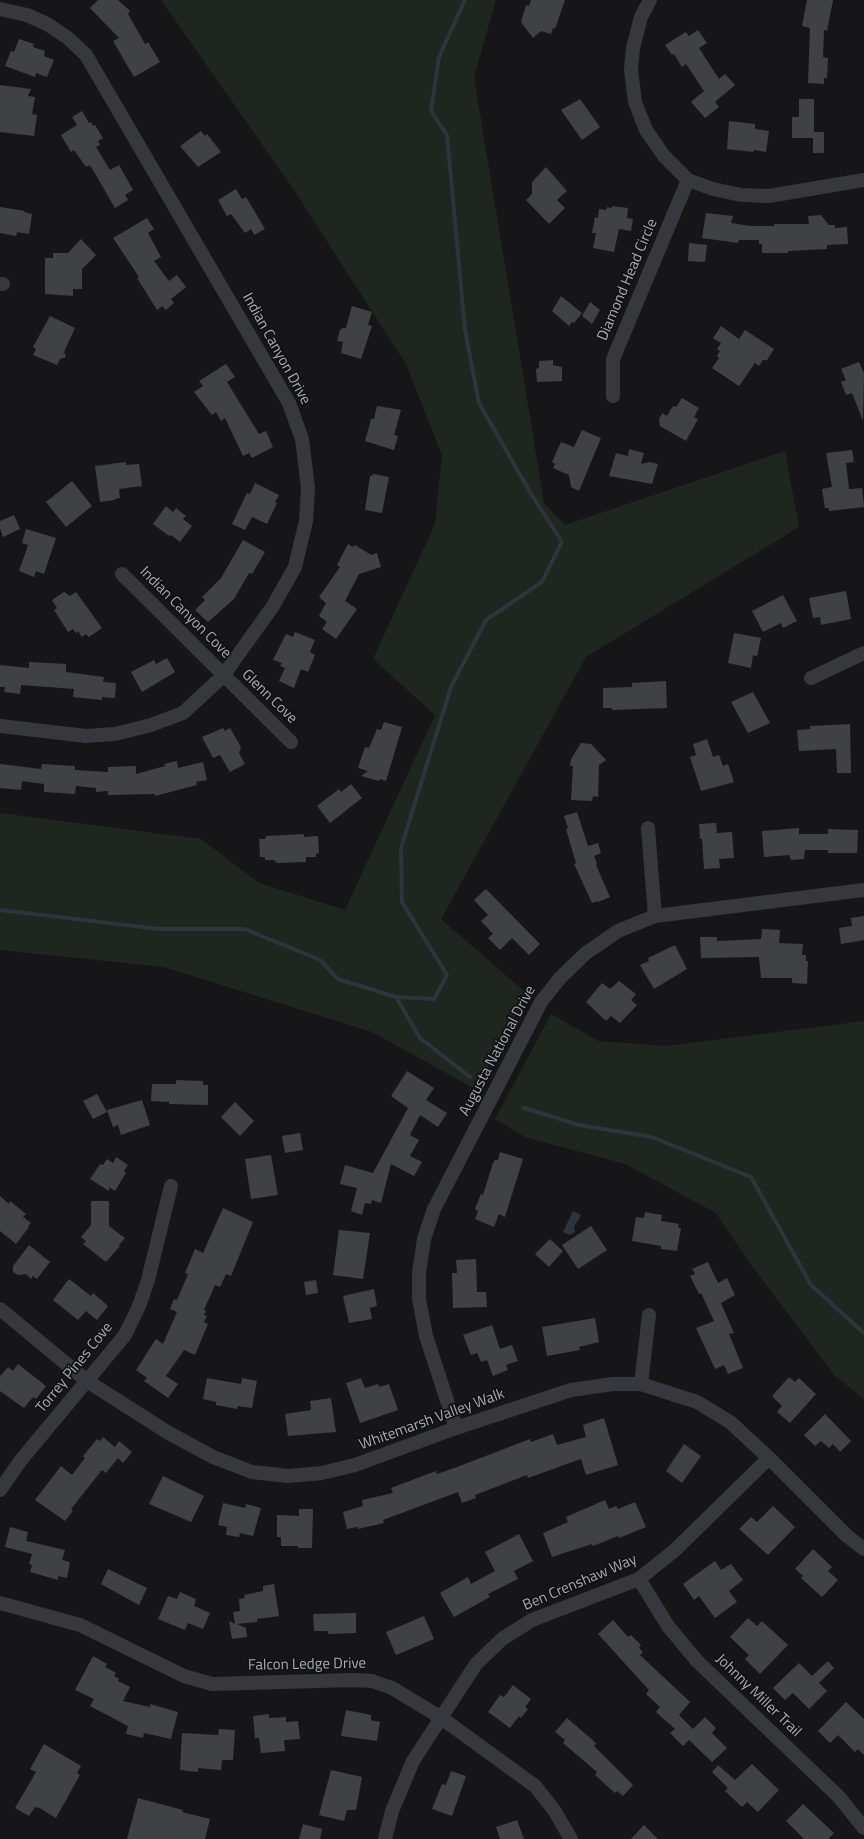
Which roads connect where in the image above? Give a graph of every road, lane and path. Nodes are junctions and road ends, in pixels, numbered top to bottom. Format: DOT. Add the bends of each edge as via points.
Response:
graph roads {
  1 [pos="650,0"];
  2 [pos="0,9"];
  3 [pos="688,180"];
  4 [pos="864,180"];
  5 [pos="612,396"];
  6 [pos="122,574"];
  7 [pos="864,653"];
  8 [pos="223,676"];
  9 [pos="811,678"];
  10 [pos="0,726"];
  11 [pos="291,742"];
  12 [pos="648,828"];
  13 [pos="864,890"];
  14 [pos="655,916"];
  15 [pos="171,1186"];
  16 [pos="0,1310"];
  17 [pos="649,1315"];
  18 [pos="87,1381"];
  19 [pos="641,1384"];
  20 [pos="456,1428"];
  21 [pos="769,1458"];
  22 [pos="0,1490"];
  23 [pos="864,1550"];
  24 [pos="639,1579"];
  25 [pos="0,1604"];
  26 [pos="440,1717"];
  27 [pos="864,1828"];
  28 [pos="384,1839"];
  29 [pos="571,1839"];
  1 -- 3 [label="street" via="641,17 633,48 631,70 635,102 646,130 664,156"];
  2 -- 8 [label="street, Indian Canyon Drive" via="47,24 68,38 86,55 289,403 302,439 308,488 306,521 295,567 273,606"];
  3 -- 4 [label="street" via="720,191 769,196"];
  3 -- 5 [label="street, Diamond Head Circle" via="613,359"];
  6 -- 8 [label="street, Indian Canyon Cove"];
  7 -- 9 [label="street"];
  8 -- 10 [label="street, Indian Canyon Drive" via="183,713 151,725 115,734 86,736"];
  8 -- 11 [label="street, Glenn Cove"];
  12 -- 14 [label="street"];
  13 -- 14 [label="street, Augusta National Drive"];
  14 -- 20 [label="street, Augusta National Drive" via="618,931 586,953 560,978 541,1002 434,1209 424,1239 420,1298 426,1336"];
  15 -- 18 [label="street, Torrey Pines Cove" via="139,1306 125,1335"];
  16 -- 18 [label="street, Whitemarsh Valley Walk"];
  17 -- 19 [label="street"];
  18 -- 20 [label="street, Whitemarsh Valley Walk" via="167,1432 213,1457 252,1472 288,1476 322,1473 355,1465"];
  18 -- 22 [label="street, Torrey Pines Cove" via="21,1460"];
  19 -- 20 [label="street, Whitemarsh Valley Walk" via="612,1384 571,1390"];
  19 -- 21 [label="street, Whitemarsh Valley Walk" via="697,1402 730,1422"];
  21 -- 23 [label="street, Whitemarsh Valley Walk"];
  21 -- 24 [label="street, Ben Crenshaw Way" via="675,1550"];
  24 -- 26 [label="street, Ben Crenshaw Way" via="532,1620 502,1639 476,1664"];
  24 -- 27 [label="street, Johnny Miller Trail" via="668,1626 697,1661 839,1797"];
  25 -- 26 [label="street, Falcon Ledge Drive" via="80,1625 184,1676 212,1684 372,1681 392,1688"];
  26 -- 28 [label="street, Ben Crenshaw Way" via="412,1761"];
  26 -- 29 [label="street, Falcon Ledge Drive" via="535,1786 554,1810"];
}
